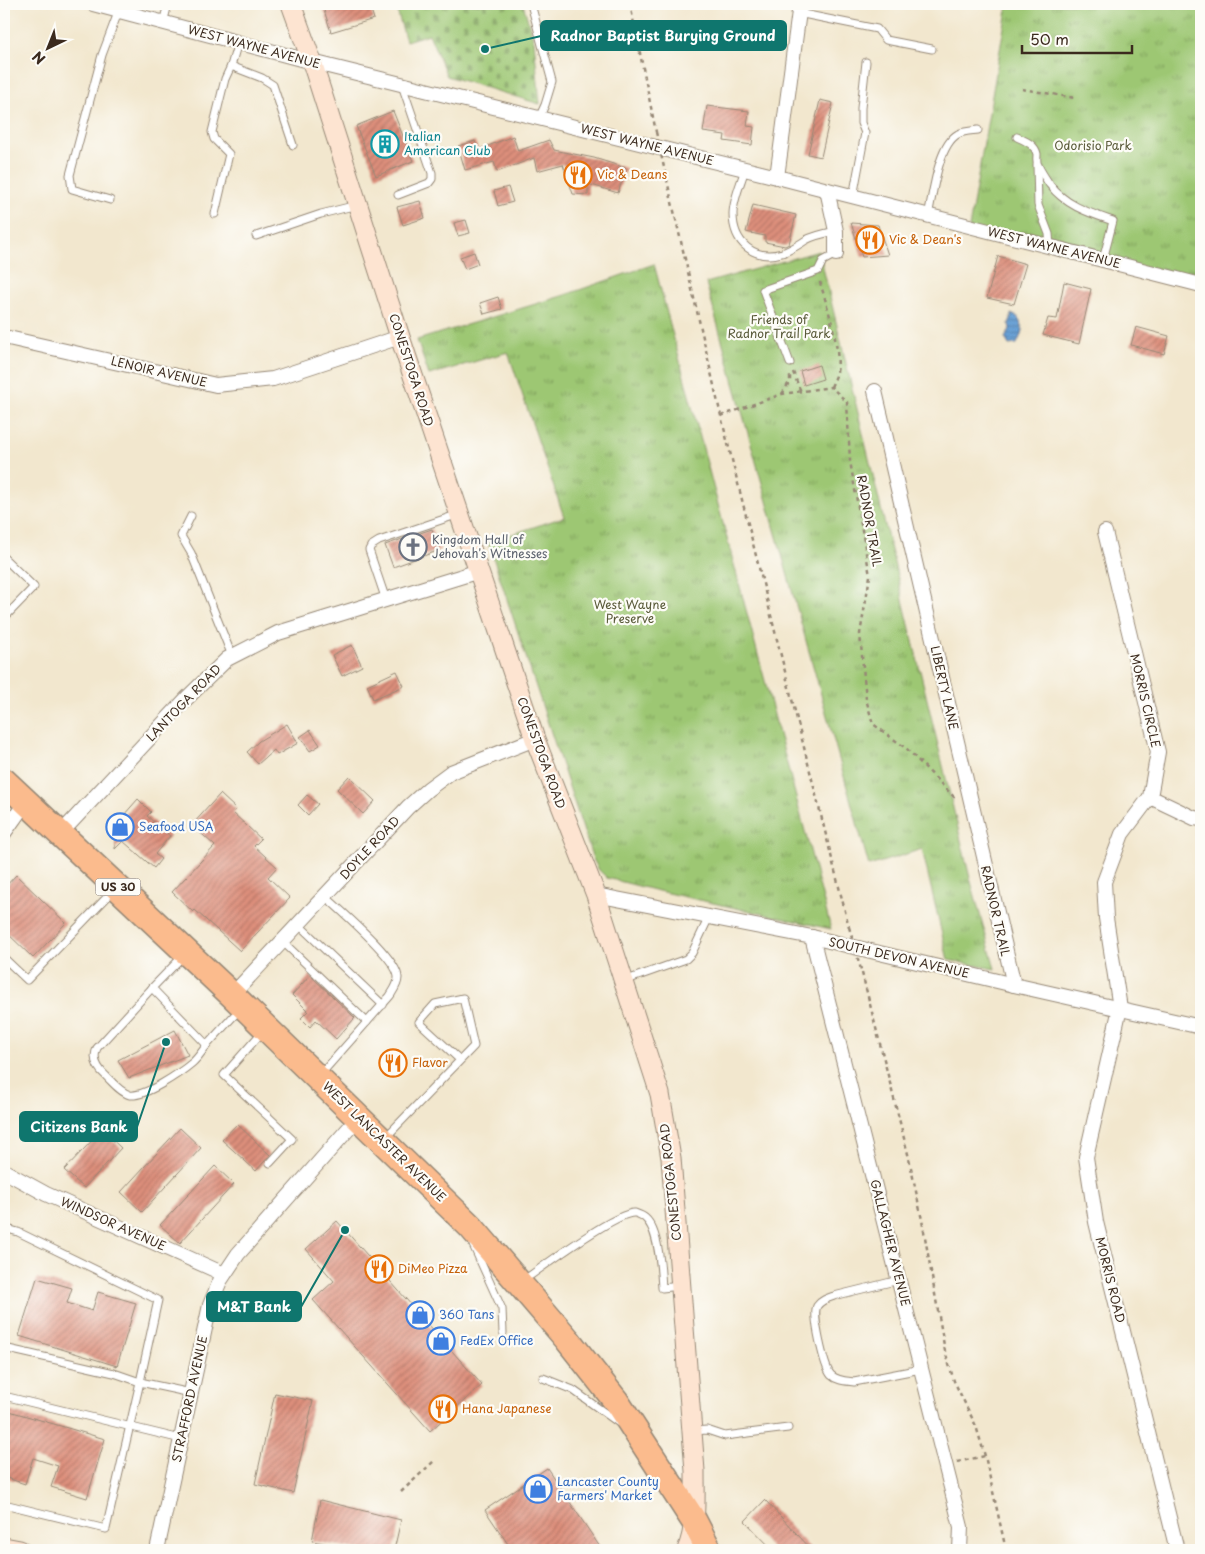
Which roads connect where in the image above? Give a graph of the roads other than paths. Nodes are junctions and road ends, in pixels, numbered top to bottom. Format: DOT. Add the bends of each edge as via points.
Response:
graph roads {
  1 [pos="93,4"];
  2 [pos="168,4"];
  3 [pos="291,4"];
  4 [pos="531,4"];
  5 [pos="799,8"];
  6 [pos="118,10"];
  7 [pos="164,23"];
  8 [pos="238,42"];
  9 [pos="932,49"];
  10 [pos="312,62"];
  11 [pos="866,62"];
  12 [pos="232,66"];
  13 [pos="402,84"];
  14 [pos="539,118"];
  15 [pos="978,130"];
  16 [pos="1017,137"];
  17 [pos="293,145"];
  18 [pos="1037,164"];
  19 [pos="745,169"];
  20 [pos="777,177"];
  21 [pos="827,190"];
  22 [pos="398,195"];
  23 [pos="853,197"];
  24 [pos="110,200"];
  25 [pos="358,204"];
  26 [pos="215,214"];
  27 [pos="928,216"];
  28 [pos="836,231"];
  29 [pos="256,236"];
  30 [pos="1050,247"];
  31 [pos="836,254"];
  32 [pos="1103,260"];
  33 [pos="1201,285"];
  34 [pos="4,337"];
  35 [pos="400,337"];
  36 [pos="790,366"];
  37 [pos="875,391"];
  38 [pos="460,514"];
  39 [pos="191,516"];
  40 [pos="1104,532"];
  41 [pos="4,558"];
  42 [pos="479,572"];
  43 [pos="386,600"];
  44 [pos="4,618"];
  45 [pos="232,656"];
  46 [pos="534,739"];
  47 [pos="4,781"];
  48 [pos="1150,797"];
  49 [pos="26,802"];
  50 [pos="1201,819"];
  51 [pos="4,834"];
  52 [pos="61,834"];
  53 [pos="118,886"];
  54 [pos="596,895"];
  55 [pos="325,896"];
  56 [pos="709,917"];
  57 [pos="298,924"];
  58 [pos="812,938"];
  59 [pos="282,941"];
  60 [pos="186,952"];
  61 [pos="4,958"];
  62 [pos="624,981"];
  63 [pos="1014,986"];
  64 [pos="152,988"];
  65 [pos="237,1000"];
  66 [pos="383,1005"];
  67 [pos="1120,1008"];
  68 [pos="368,1022"];
  69 [pos="1201,1027"];
  70 [pos="266,1028"];
  71 [pos="207,1045"];
  72 [pos="460,1060"];
  73 [pos="317,1078"];
  74 [pos="358,1118"];
  75 [pos="382,1141"];
  76 [pos="270,1163"];
  77 [pos="4,1171"];
  78 [pos="460,1217"];
  79 [pos="4,1228"];
  80 [pos="679,1255"];
  81 [pos="660,1256"];
  82 [pos="224,1274"];
  83 [pos="899,1280"];
  84 [pos="519,1284"];
  85 [pos="681,1286"];
  86 [pos="503,1333"];
  87 [pos="4,1348"];
  88 [pos="922,1368"];
  89 [pos="543,1378"];
  90 [pos="140,1382"];
  91 [pos="191,1393"];
  92 [pos="4,1396"];
  93 [pos="130,1426"];
  94 [pos="788,1428"];
  95 [pos="692,1431"];
  96 [pos="640,1438"];
  97 [pos="182,1439"];
  98 [pos="4,1504"];
  99 [pos="694,1521"];
  100 [pos="4,1547"];
  101 [pos="20,1550"];
  102 [pos="157,1550"];
  103 [pos="687,1550"];
  104 [pos="709,1550"];
  105 [pos="960,1550"];
  106 [pos="1177,1550"];
  1 -- 6 [label="street, WEST WAYNE AVENUE"];
  2 -- 7 [label="lane"];
  3 -- 10 [label="main road, CONESTOGA ROAD"];
  4 -- 14 [label="lane" via="552,82"];
  5 -- 9 [label="lane" via="877,29 886,40"];
  5 -- 20 [label="street"];
  6 -- 7 [label="street, WEST WAYNE AVENUE"];
  6 -- 24 [label="lane" via="102,55 70,175 72,189"];
  7 -- 8 [label="street, WEST WAYNE AVENUE"];
  8 -- 10 [label="street, WEST WAYNE AVENUE"];
  8 -- 12 [label="lane"];
  10 -- 13 [label="street, WEST WAYNE AVENUE"];
  10 -- 25 [label="main road, CONESTOGA ROAD"];
  11 -- 23 [label="lane" via="861,108 865,133"];
  12 -- 17 [label="lane" via="273,85"];
  12 -- 26 [label="lane" via="225,79 212,132 214,139 230,154"];
  13 -- 14 [label="street, WEST WAYNE AVENUE"];
  13 -- 22 [label="lane" via="432,179"];
  14 -- 19 [label="street, WEST WAYNE AVENUE"];
  15 -- 27 [label="lane" via="959,133 947,144 940,159"];
  16 -- 18 [label="lane" via="1034,148"];
  18 -- 30 [label="lane" via="1038,206 1049,234"];
  18 -- 32 [label="lane" via="1050,186 1063,199 1076,208 1113,221"];
  19 -- 20 [label="street, WEST WAYNE AVENUE"];
  19 -- 28 [label="lane" via="733,215 738,238 751,250 781,253 814,236"];
  20 -- 21 [label="street, WEST WAYNE AVENUE"];
  21 -- 23 [label="street, WEST WAYNE AVENUE"];
  21 -- 28 [label="street"];
  23 -- 27 [label="street, WEST WAYNE AVENUE"];
  25 -- 29 [label="lane"];
  25 -- 35 [label="main road, CONESTOGA ROAD"];
  27 -- 30 [label="street, WEST WAYNE AVENUE"];
  28 -- 31 [label="street"];
  30 -- 32 [label="street, WEST WAYNE AVENUE"];
  31 -- 36 [label="lane" via="823,261 818,271 763,290"];
  32 -- 33 [label="street, WEST WAYNE AVENUE"];
  34 -- 35 [label="street, LENOIR AVENUE" via="216,385 273,379"];
  35 -- 38 [label="main road, CONESTOGA ROAD"];
  37 -- 63 [label="street, LIBERTY LANE"];
  38 -- 42 [label="main road, CONESTOGA ROAD"];
  38 -- 43 [label="lane" via="371,546 369,550"];
  39 -- 45 [label="lane" via="181,536 191,552"];
  40 -- 48 [label="street, MORRIS CIRCLE" via="1158,752"];
  41 -- 44 [label="lane" via="34,587"];
  42 -- 43 [label="street, LANTOGA ROAD"];
  42 -- 46 [label="main road, CONESTOGA ROAD"];
  43 -- 45 [label="street, LANTOGA ROAD" via="278,633"];
  45 -- 52 [label="street, LANTOGA ROAD" via="188,696"];
  46 -- 54 [label="main road, CONESTOGA ROAD"];
  46 -- 55 [label="street, DOYLE ROAD" via="451,772 428,789"];
  47 -- 49 [label="highway, WEST LANCASTER AVENUE / US 30"];
  48 -- 50 [label="street"];
  48 -- 67 [label="street, MORRIS CIRCLE" via="1122,834 1104,882 1106,918"];
  49 -- 51 [label="street"];
  49 -- 52 [label="highway, WEST LANCASTER AVENUE / US 30"];
  52 -- 53 [label="highway, WEST LANCASTER AVENUE / US 30"];
  53 -- 60 [label="highway, WEST LANCASTER AVENUE / US 30"];
  53 -- 61 [label="lane" via="27,980"];
  54 -- 56 [label="street, SOUTH DEVON AVENUE"];
  54 -- 62 [label="main road, CONESTOGA ROAD"];
  55 -- 57 [label="street, DOYLE ROAD"];
  55 -- 66 [label="lane" via="386,955 396,970 396,987"];
  56 -- 58 [label="street, SOUTH DEVON AVENUE"];
  56 -- 62 [label="lane" via="686,960"];
  57 -- 59 [label="street, DOYLE ROAD"];
  57 -- 66 [label="lane"];
  58 -- 63 [label="street, SOUTH DEVON AVENUE"];
  58 -- 83 [label="street, GALLAGHER AVENUE"];
  59 -- 65 [label="street, DOYLE ROAD"];
  59 -- 68 [label="lane"];
  60 -- 64 [label="lane"];
  60 -- 65 [label="highway, WEST LANCASTER AVENUE / US 30"];
  62 -- 80 [label="main road, CONESTOGA ROAD" via="660,1094 671,1158"];
  63 -- 67 [label="street, SOUTH DEVON AVENUE"];
  64 -- 71 [label="lane"];
  64 -- 71 [label="lane" via="97,1048 95,1059 102,1072 123,1091 138,1094 191,1064"];
  65 -- 70 [label="highway, WEST LANCASTER AVENUE / US 30"];
  65 -- 71 [label="lane"];
  66 -- 68 [label="lane"];
  67 -- 69 [label="street, SOUTH DEVON AVENUE"];
  67 -- 106 [label="street, MORRIS ROAD" via="1086,1157 1096,1222"];
  68 -- 73 [label="lane"];
  70 -- 73 [label="highway, WEST LANCASTER AVENUE / US 30"];
  70 -- 76 [label="lane" via="224,1075 292,1139"];
  72 -- 72 [label="lane" via="474,1046 464,998 435,1004 419,1022"];
  72 -- 75 [label="lane"];
  73 -- 74 [label="highway, WEST LANCASTER AVENUE / US 30"];
  74 -- 75 [label="highway, WEST LANCASTER AVENUE / US 30"];
  74 -- 82 [label="street, STRAFFORD AVENUE"];
  75 -- 78 [label="highway, WEST LANCASTER AVENUE / US 30"];
  77 -- 82 [label="street, WINDSOR AVENUE" via="46,1194"];
  78 -- 84 [label="highway, WEST LANCASTER AVENUE / US 30"];
  78 -- 86 [label="lane" via="502,1308"];
  79 -- 90 [label="lane" via="158,1300"];
  80 -- 81 [label="lane"];
  80 -- 85 [label="main road, CONESTOGA ROAD"];
  81 -- 84 [label="lane" via="648,1221 635,1213 629,1214 561,1253"];
  81 -- 85 [label="lane" via="662,1288"];
  82 -- 91 [label="street, STRAFFORD AVENUE" via="210,1305"];
  83 -- 88 [label="street, GALLAGHER AVENUE"];
  83 -- 88 [label="lane" via="834,1296 818,1306 815,1314 824,1360 832,1376 854,1382"];
  84 -- 96 [label="highway, WEST LANCASTER AVENUE / US 30" via="616,1401"];
  85 -- 95 [label="main road, CONESTOGA ROAD"];
  87 -- 90 [label="lane"];
  88 -- 105 [label="street, GALLAGHER AVENUE" via="961,1527"];
  89 -- 96 [label="lane" via="573,1390"];
  90 -- 91 [label="lane"];
  90 -- 93 [label="lane"];
  91 -- 97 [label="street, STRAFFORD AVENUE"];
  92 -- 93 [label="lane"];
  93 -- 97 [label="lane"];
  93 -- 98 [label="lane" via="106,1529"];
  94 -- 95 [label="lane" via="725,1436 707,1430"];
  95 -- 99 [label="main road, CONESTOGA ROAD"];
  96 -- 99 [label="highway, WEST LANCASTER AVENUE / US 30"];
  97 -- 102 [label="street, STRAFFORD AVENUE"];
  99 -- 103 [label="main road, CONESTOGA ROAD" via="692,1540"];
  99 -- 104 [label="highway, WEST LANCASTER AVENUE / US 30"];
  100 -- 101 [label="main road"];
}
